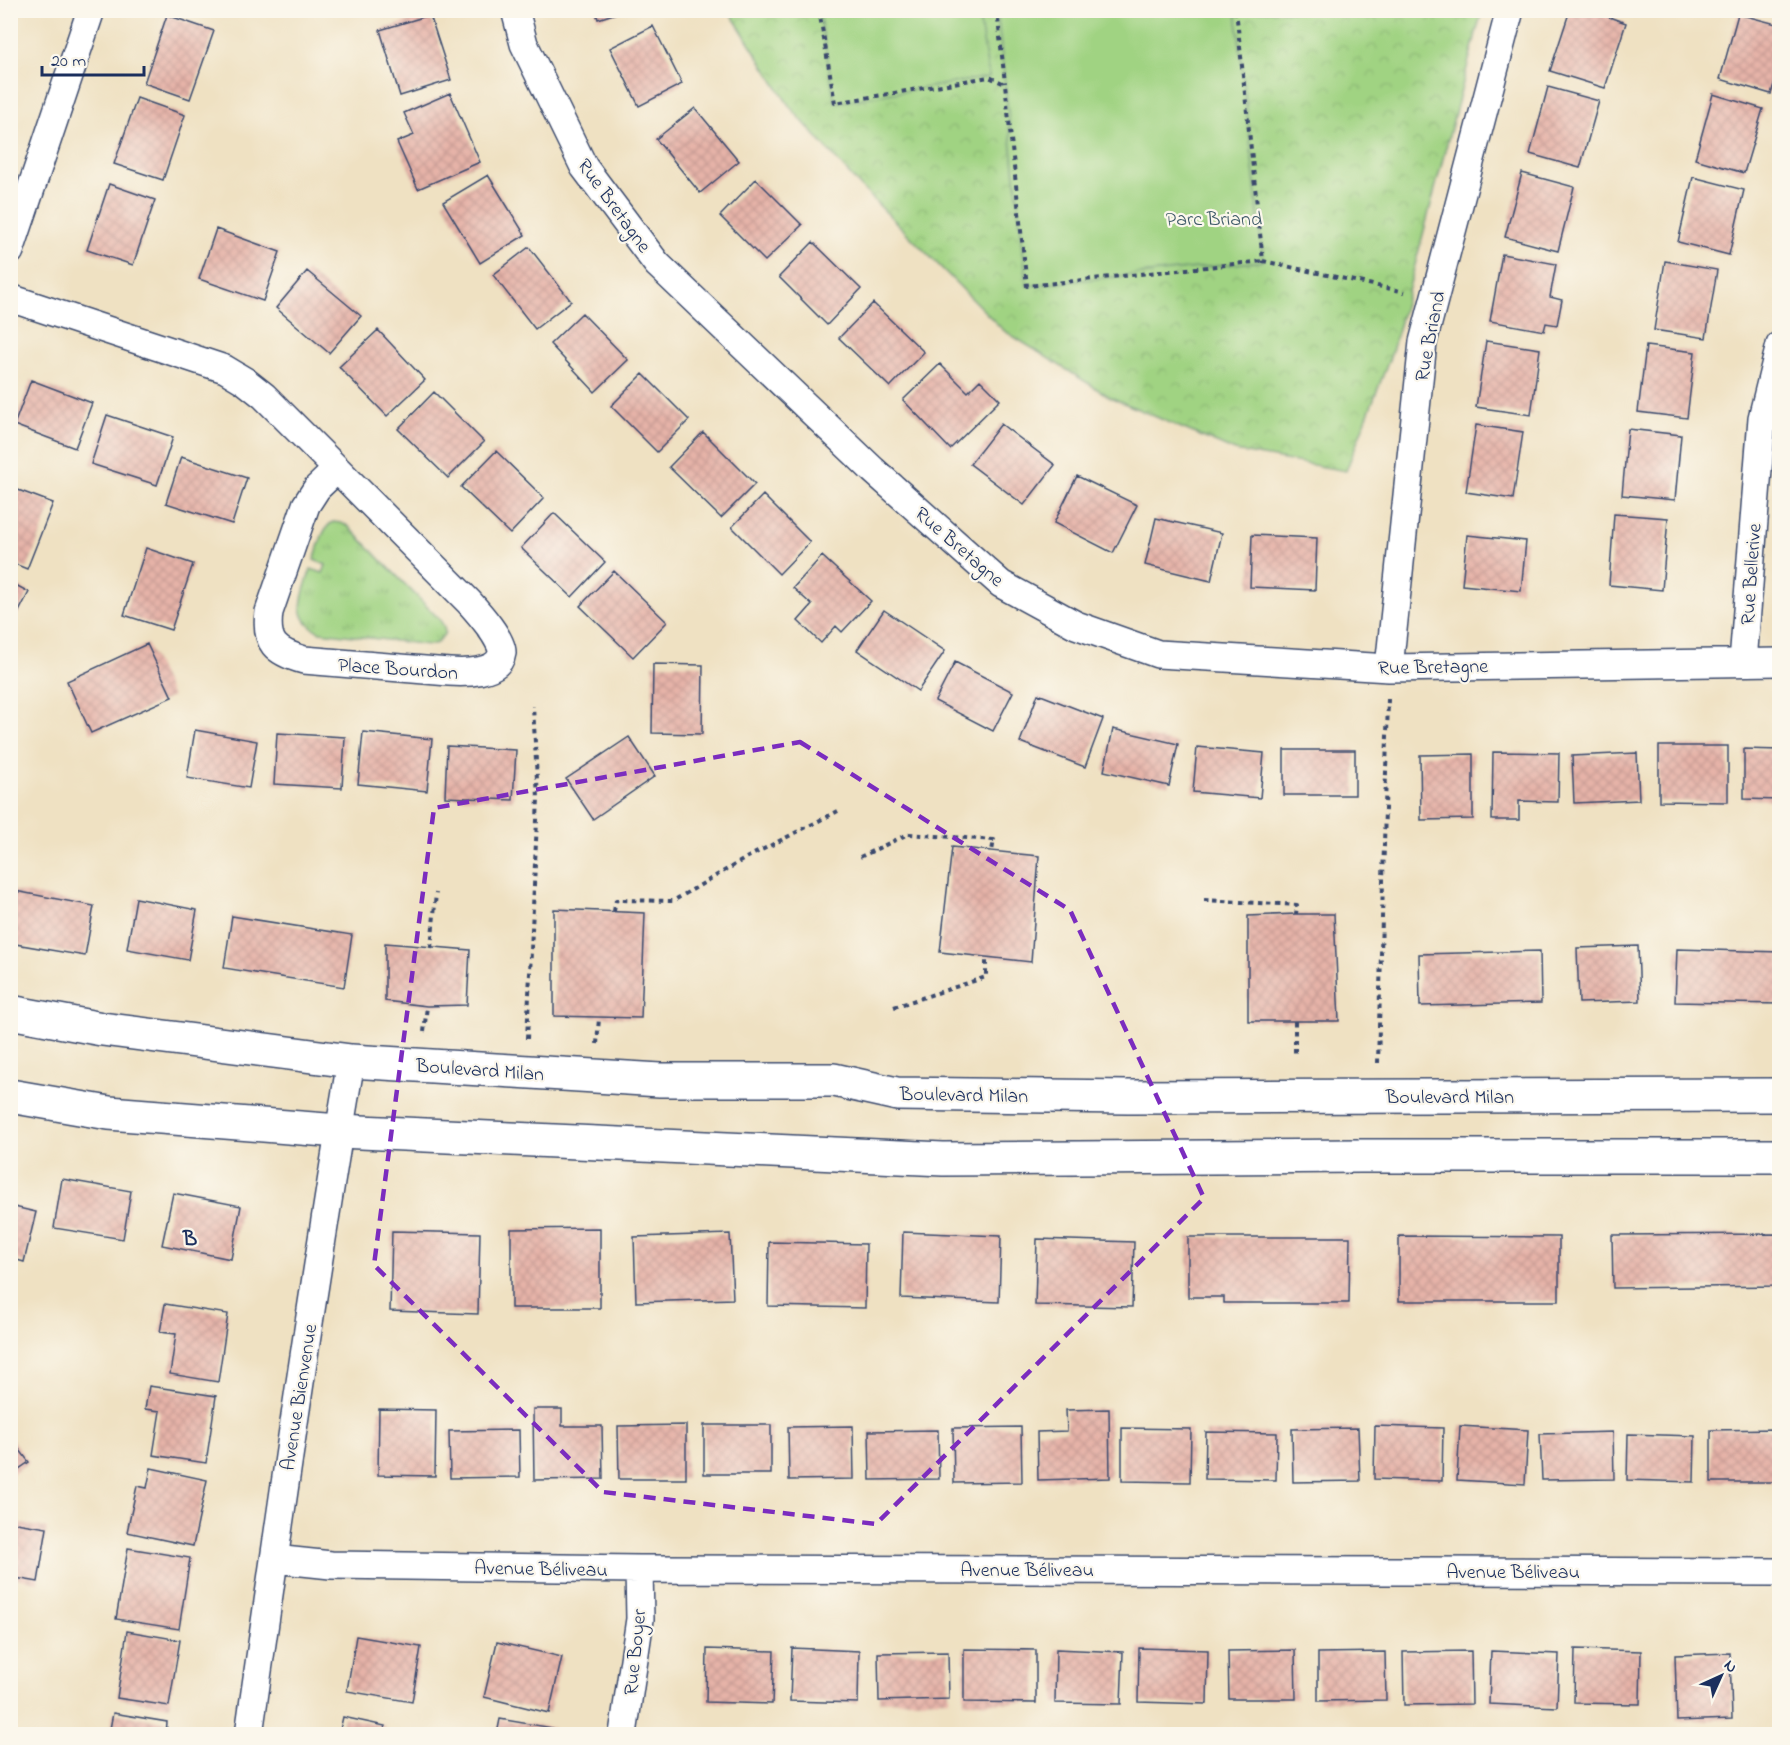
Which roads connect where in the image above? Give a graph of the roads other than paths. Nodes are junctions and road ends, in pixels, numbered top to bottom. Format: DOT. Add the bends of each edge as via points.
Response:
graph roads {
  1 [pos="91,10"];
  2 [pos="515,10"];
  3 [pos="1510,10"];
  4 [pos="10,251"];
  5 [pos="10,298"];
  6 [pos="1779,345"];
  7 [pos="337,469"];
  8 [pos="1743,662"];
  9 [pos="1779,662"];
  10 [pos="1389,668"];
  11 [pos="10,1012"];
  12 [pos="351,1061"];
  13 [pos="1779,1095"];
  14 [pos="10,1096"];
  15 [pos="339,1131"];
  16 [pos="1779,1156"];
  17 [pos="274,1558"];
  18 [pos="639,1569"];
  19 [pos="1779,1572"];
  20 [pos="249,1734"];
  21 [pos="623,1734"];
  1 -- 4 [label="street"];
  2 -- 10 [label="street, Rue Bretagne" via="524,44 584,167 657,264 873,470 1001,584 1076,625 1158,654"];
  3 -- 10 [label="street, Rue Briand" via="1423,342"];
  5 -- 7 [label="street, Place Bourdon" via="225,369 264,396"];
  6 -- 8 [label="street, Rue Bellerive" via="1762,418"];
  7 -- 7 [label="street, Place Bourdon" via="306,505 269,612 268,635 277,649 304,660 449,672 483,671 499,660 500,645 469,602"];
  8 -- 9 [label="street, Rue Bretagne"];
  8 -- 10 [label="street, Rue Bretagne"];
  11 -- 12 [label="main road, Boulevard Milan" via="102,1029"];
  12 -- 13 [label="main road, Boulevard Milan" via="660,1080 834,1080 897,1094"];
  12 -- 15 [label="street, Avenue Bienvenue"];
  14 -- 15 [label="main road" via="110,1113"];
  15 -- 16 [label="main road" via="943,1159"];
  15 -- 17 [label="street, Avenue Bienvenue"];
  17 -- 18 [label="street, Avenue Béliveau" via="331,1565"];
  17 -- 20 [label="street, Avenue Bienvenue"];
  18 -- 19 [label="street, Avenue Béliveau"];
  18 -- 21 [label="street, Rue Boyer" via="640,1618"];
}
